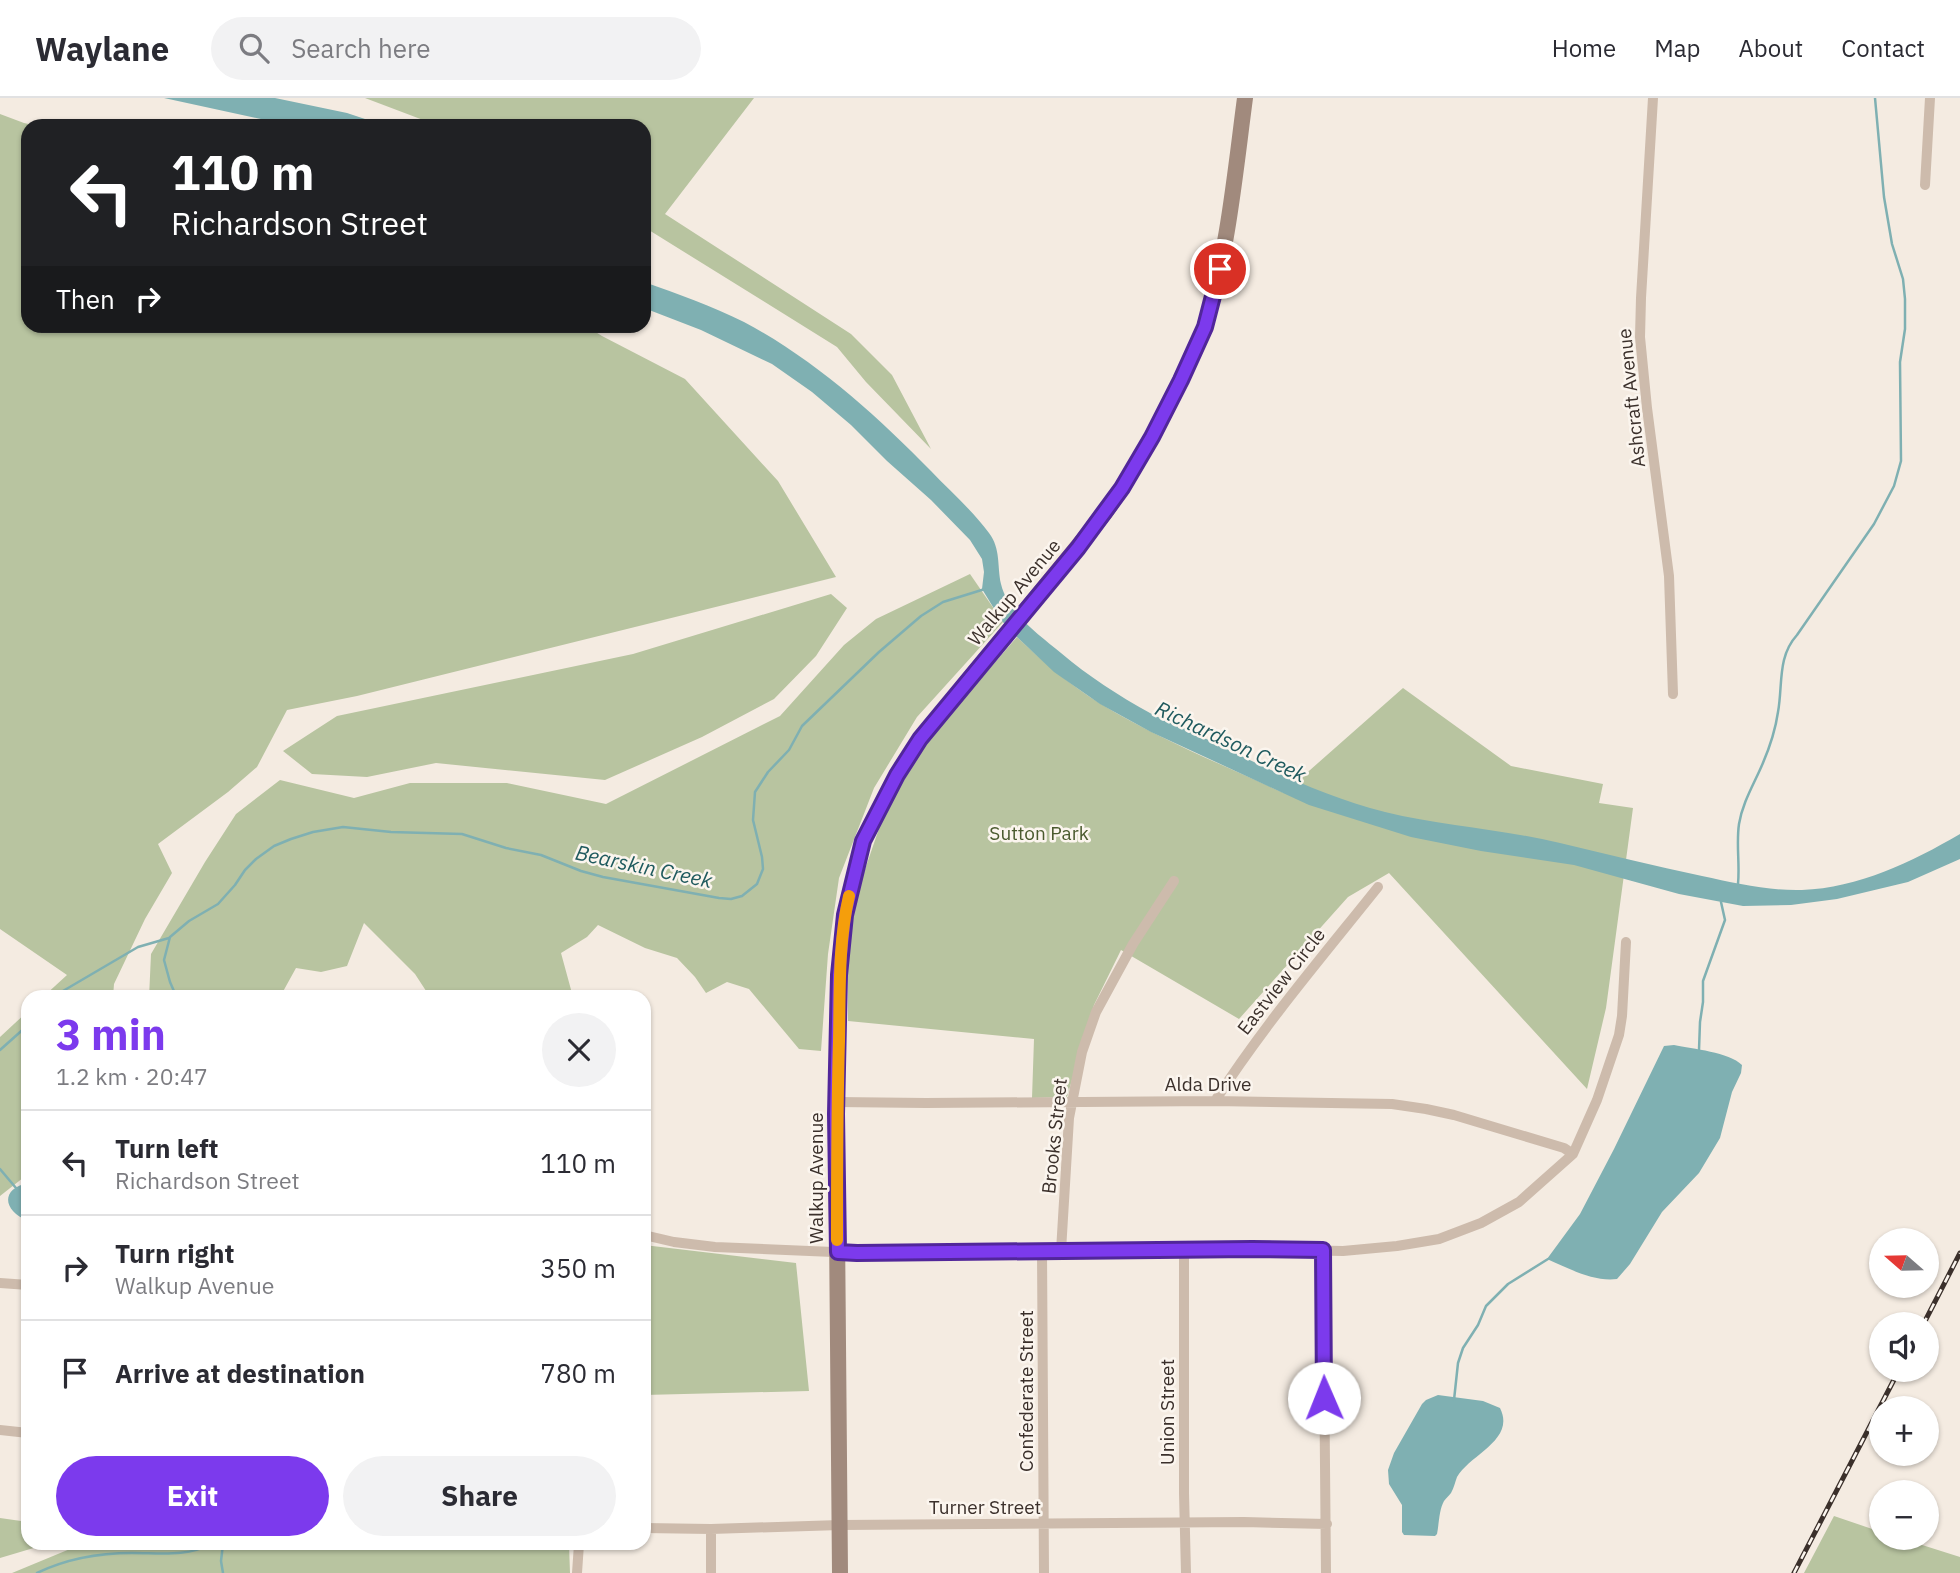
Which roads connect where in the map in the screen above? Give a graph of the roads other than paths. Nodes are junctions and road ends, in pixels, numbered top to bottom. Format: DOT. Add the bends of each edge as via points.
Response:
graph roads {
  1 [pos="1245,98"];
  2 [pos="1653,98"];
  3 [pos="1930,98"];
  4 [pos="1925,185"];
  5 [pos="1673,694"];
  6 [pos="1174,881"];
  7 [pos="1378,887"];
  8 [pos="1626,942"];
  9 [pos="837,1101"];
  10 [pos="1215,1101"];
  11 [pos="1071,1102"];
  12 [pos="1573,1154"];
  13 [pos="651,1237"];
  14 [pos="1184,1250"];
  15 [pos="1323,1250"];
  16 [pos="1042,1251"];
  17 [pos="1061,1251"];
  18 [pos="838,1252"];
  19 [pos="0,1283"];
  20 [pos="21,1284"];
  21 [pos="0,1430"];
  22 [pos="21,1432"];
  23 [pos="1184,1523"];
  24 [pos="1043,1524"];
  25 [pos="1327,1524"];
  26 [pos="840,1525"];
  27 [pos="651,1528"];
  28 [pos="711,1529"];
  29 [pos="579,1550"];
  30 [pos="577,1573"];
  31 [pos="711,1573"];
  32 [pos="840,1573"];
  33 [pos="1044,1573"];
  34 [pos="1186,1573"];
  35 [pos="1326,1573"];
  1 -- 9 [label="street, Walkup Avenue" via="1220,269 1205,327 1152,437 1096,525 920,739 863,841 841,951"];
  2 -- 5 [label="street, Ashcraft Avenue" via="1640,337 1669,576"];
  3 -- 4 [label="street"];
  6 -- 11 [label="street, Brooks Street" via="1096,1012"];
  7 -- 10 [label="street, Eastview Circle" via="1290,996"];
  8 -- 12 [label="street" via="1619,1035"];
  9 -- 11 [label="street, Alda Drive"];
  9 -- 18 [label="street, Walkup Avenue"];
  10 -- 11 [label="street, Alda Drive"];
  10 -- 12 [label="street, Alda Drive" via="1392,1104 1426,1109"];
  11 -- 17 [label="street, Brooks Street"];
  12 -- 15 [label="street" via="1519,1202 1481,1223 1439,1239"];
  13 -- 18 [label="street" via="715,1247"];
  14 -- 15 [label="street"];
  14 -- 17 [label="street"];
  14 -- 23 [label="street, Union Street"];
  15 -- 25 [label="street"];
  16 -- 17 [label="street"];
  16 -- 18 [label="street"];
  16 -- 24 [label="street, Confederate Street"];
  18 -- 26 [label="street, Walkup Avenue"];
  19 -- 20 [label="street"];
  21 -- 22 [label="street"];
  23 -- 24 [label="street, Turner Street"];
  23 -- 25 [label="street, Turner Street"];
  23 -- 34 [label="street, Union Street"];
  24 -- 26 [label="street, Turner Street"];
  24 -- 33 [label="street, Confederate Street"];
  25 -- 35 [label="street"];
  26 -- 28 [label="street, Turner Street"];
  26 -- 32 [label="street, Walkup Avenue"];
  27 -- 28 [label="street, Turner Street"];
  28 -- 31 [label="street"];
  29 -- 30 [label="street"];
}
